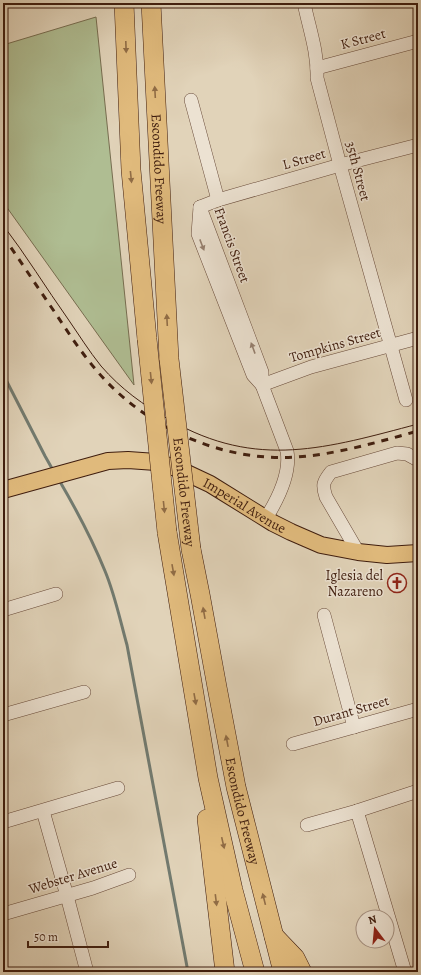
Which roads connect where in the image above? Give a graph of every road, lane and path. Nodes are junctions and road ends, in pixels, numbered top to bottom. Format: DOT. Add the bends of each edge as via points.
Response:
graph roads {
  1 [pos="124,3"];
  2 [pos="151,3"];
  3 [pos="304,3"];
  4 [pos="418,41"];
  5 [pos="317,68"];
  6 [pos="191,100"];
  7 [pos="418,145"];
  8 [pos="340,165"];
  9 [pos="218,200"];
  10 [pos="200,207"];
  11 [pos="418,338"];
  12 [pos="390,345"];
  13 [pos="262,385"];
  14 [pos="406,400"];
  15 [pos="418,460"];
  16 [pos="3,490"];
  17 [pos="266,518"];
  18 [pos="358,552"];
  19 [pos="418,553"];
  20 [pos="56,594"];
  21 [pos="3,610"];
  22 [pos="324,615"];
  23 [pos="84,692"];
  24 [pos="418,709"];
  25 [pos="3,716"];
  26 [pos="354,727"];
  27 [pos="293,744"];
  28 [pos="208,778"];
  29 [pos="118,788"];
  30 [pos="418,791"];
  31 [pos="43,811"];
  32 [pos="357,811"];
  33 [pos="3,822"];
  34 [pos="307,825"];
  35 [pos="129,875"];
  36 [pos="67,896"];
  37 [pos="3,914"];
  38 [pos="274,936"];
  39 [pos="88,972"];
  40 [pos="225,972"];
  41 [pos="255,972"];
  42 [pos="283,972"];
  43 [pos="302,972"];
  44 [pos="405,972"];
  1 -- 28 [label="highway, Escondido Freeway, one-way, bridge" via="131,170 167,532"];
  38 -- 2 [label="highway, Escondido Freeway, one-way, bridge" via="236,787 190,549 169,359"];
  3 -- 5 [label="street, 35th Street"];
  4 -- 5 [label="street, K Street"];
  5 -- 8 [label="street, 35th Street" via="316,78"];
  6 -- 9 [label="street, Francis Street"];
  7 -- 8 [label="street, L Street"];
  8 -- 9 [label="street, L Street"];
  8 -- 12 [label="street, 35th Street"];
  9 -- 10 [label="street, L Street"];
  10 -- 13 [label="street, Francis Street" via="198,234 253,375"];
  11 -- 12 [label="street, Tompkins Street"];
  12 -- 13 [label="street, Tompkins Street" via="311,367"];
  12 -- 14 [label="street, 35th Street"];
  13 -- 17 [label="street, Francis Street" via="288,457 286,474 275,504"];
  15 -- 18 [label="street" via="407,454 397,453 331,472 325,480 323,489 326,497"];
  16 -- 17 [label="main road, Imperial Avenue" via="108,461 156,462 210,484"];
  17 -- 18 [label="main road, Imperial Avenue" via="321,545"];
  18 -- 19 [label="main road, Imperial Avenue" via="387,555"];
  20 -- 21 [label="street"];
  22 -- 26 [label="street"];
  23 -- 25 [label="street"];
  24 -- 26 [label="street, Durant Street"];
  26 -- 27 [label="street, Durant Street"];
  28 -- 40 [label="highway, one-way" via="207,822"];
  28 -- 41 [label="highway, Escondido Freeway, one-way" via="233,890"];
  29 -- 31 [label="street"];
  30 -- 32 [label="street"];
  31 -- 33 [label="street"];
  31 -- 36 [label="street"];
  32 -- 34 [label="street"];
  32 -- 44 [label="street"];
  35 -- 36 [label="street, Webster Avenue"];
  36 -- 37 [label="street, Webster Avenue"];
  36 -- 39 [label="street"];
  38 -- 42 [label="highway, Escondido Freeway"];
  38 -- 43 [label="highway" via="295,958"];
}
